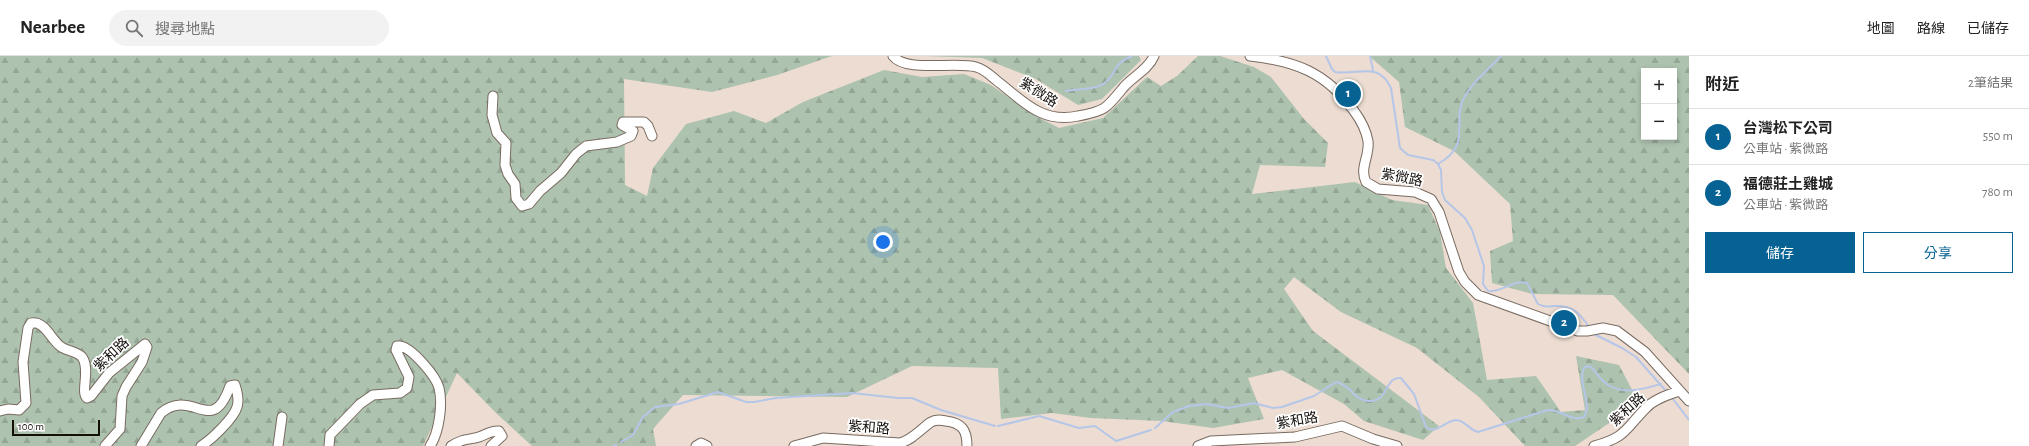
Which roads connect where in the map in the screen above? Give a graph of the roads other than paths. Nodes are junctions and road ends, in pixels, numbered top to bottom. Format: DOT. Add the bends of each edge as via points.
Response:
graph roads {
  1 [pos="893,56"];
  2 [pos="1154,56"];
  3 [pos="1250,56"];
  4 [pos="493,96"];
  5 [pos="652,136"];
  6 [pos="1679,390"];
  7 [pos="1689,401"];
  8 [pos="0,411"];
  9 [pos="282,417"];
  10 [pos="105,446"];
  11 [pos="141,446"];
  12 [pos="201,446"];
  13 [pos="278,446"];
  14 [pos="329,446"];
  15 [pos="430,446"];
  16 [pos="451,446"];
  17 [pos="491,446"];
  18 [pos="696,446"];
  19 [pos="707,446"];
  20 [pos="794,446"];
  21 [pos="967,446"];
  22 [pos="1198,446"];
  23 [pos="1398,446"];
  24 [pos="1594,446"];
  1 -- 2 [label="street, 紫微路" via="898,62 910,64 980,68 1027,104 1045,115 1061,119 1093,113 1109,106 1127,84 1149,65"];
  3 -- 6 [label="street, 紫微路" via="1276,58 1296,65 1322,78 1338,90 1358,117 1366,134 1368,146 1363,170 1366,182 1378,189 1415,192 1430,199 1439,212 1459,272 1472,291 1494,302 1578,331 1603,328 1617,331 1645,352"];
  4 -- 5 [label="street" via="492,115 497,133 506,143 505,165 515,184 516,198 522,206 529,204 561,174 576,154 586,146 617,142 631,136 633,131 622,125 623,122 644,122"];
  6 -- 7 [label="street, 紫微路"];
  6 -- 24 [label="street, 紫和路" via="1650,405 1630,428 1618,437"];
  8 -- 10 [label="street, 紫和路" via="19,410 26,403 23,362 31,323 41,324 61,347 82,357 86,365 84,393 87,398 109,373 145,344 145,356 122,396 120,429"];
  9 -- 13 [label="street"];
  11 -- 12 [label="street" via="165,410 181,405 216,410 223,404 230,386 235,385 238,404 235,412 214,436"];
  14 -- 15 [label="street" via="330,435 360,404 373,395 400,393 407,388 409,377 396,350 397,346 400,346 419,358 440,390 438,431"];
  16 -- 17 [label="street" via="464,439 474,439 499,431 502,436"];
  18 -- 19 [label="street" via="701,443"];
  20 -- 21 [label="street, 紫和路" via="823,438 900,443 933,421 940,420 961,426 966,433"];
  22 -- 23 [label="street, 紫和路" via="1211,441 1295,436 1342,426"];
}
